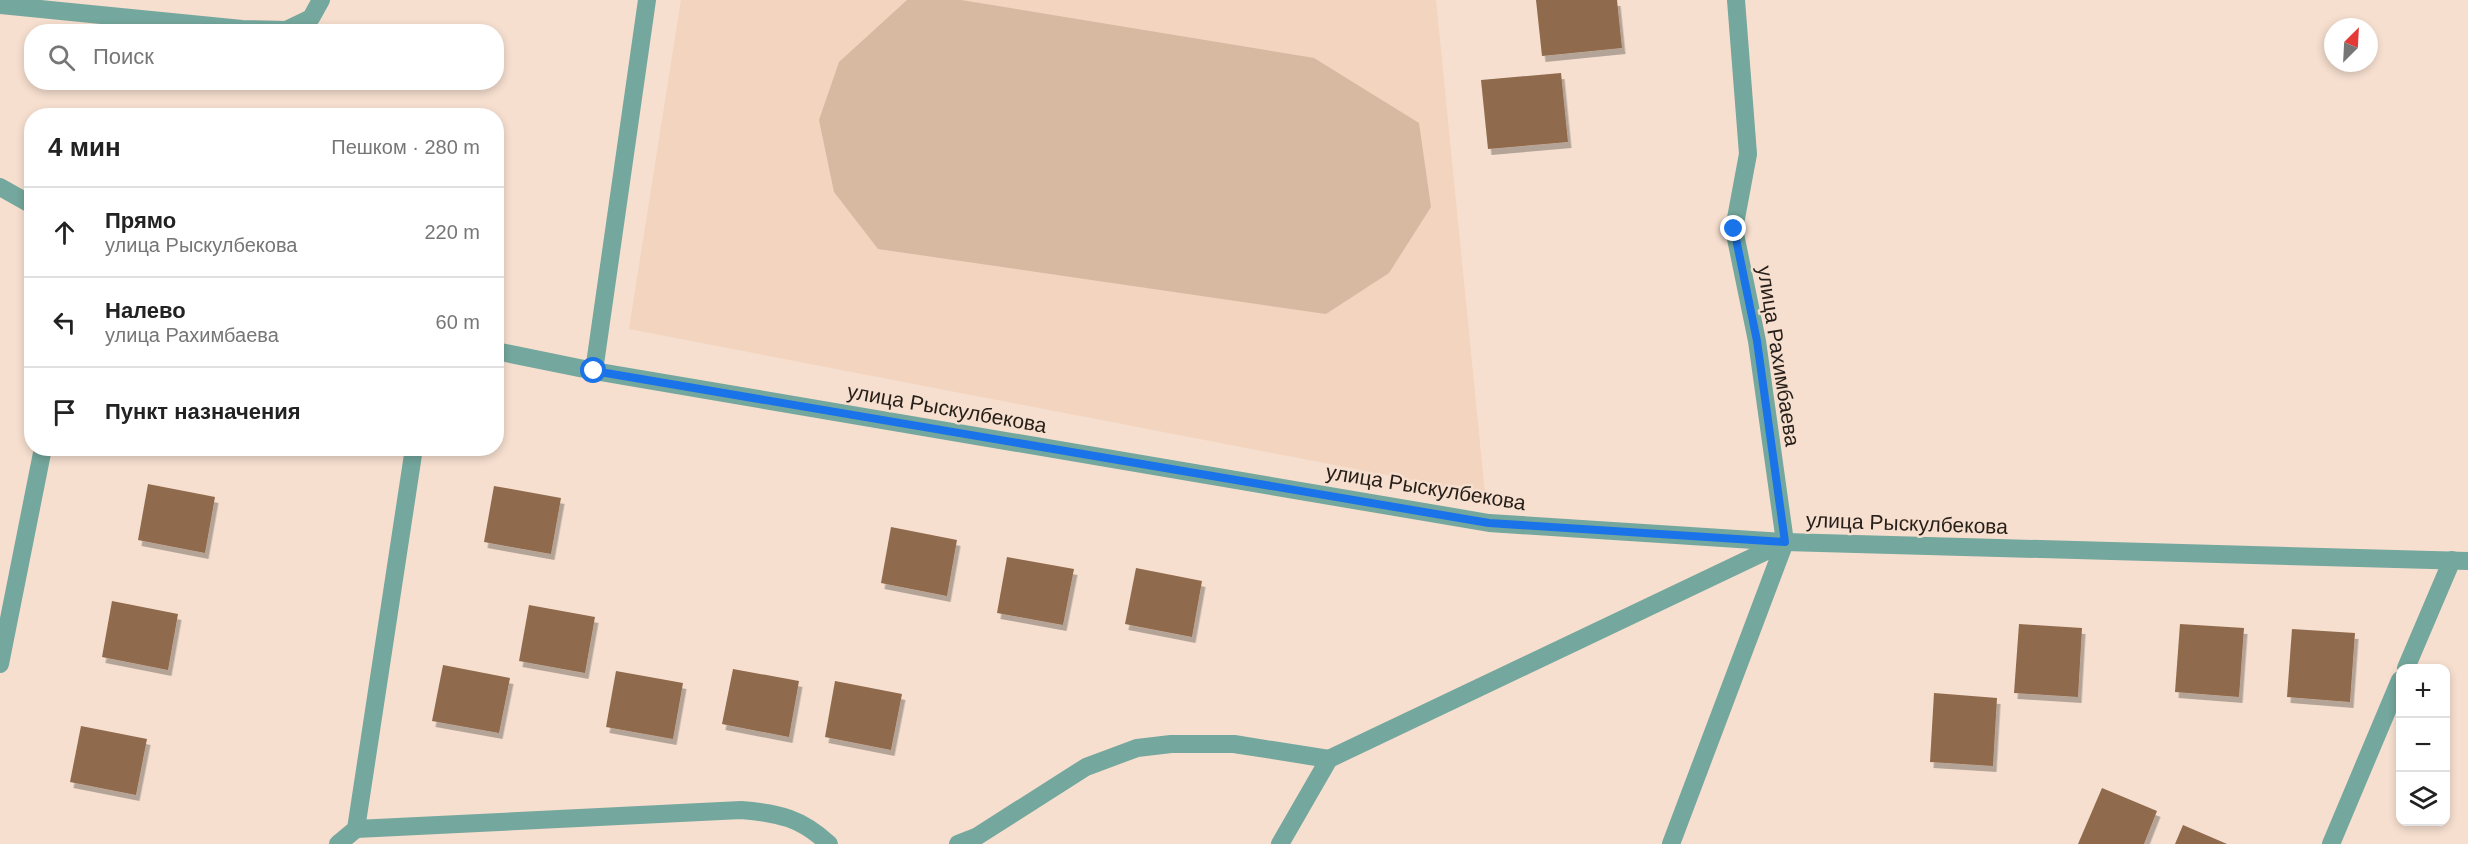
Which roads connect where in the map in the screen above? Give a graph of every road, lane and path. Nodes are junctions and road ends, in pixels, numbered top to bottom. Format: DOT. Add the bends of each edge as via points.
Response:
graph roads {
  1 [pos="321,0"];
  2 [pos="647,0"];
  3 [pos="1736,0"];
  4 [pos="0,5"];
  5 [pos="192,24"];
  6 [pos="298,24"];
  7 [pos="0,188"];
  8 [pos="24,201"];
  9 [pos="504,353"];
  10 [pos="594,371"];
  11 [pos="41,456"];
  12 [pos="413,456"];
  13 [pos="1785,542"];
  14 [pos="2460,560"];
  15 [pos="0,664"];
  16 [pos="2408,664"];
  17 [pos="2396,690"];
  18 [pos="1329,759"];
  19 [pos="356,829"];
  20 [pos="338,844"];
  21 [pos="829,844"];
  22 [pos="958,844"];
  23 [pos="1280,844"];
  24 [pos="1671,844"];
  25 [pos="2331,844"];
  1 -- 6 [label="street" via="311,18"];
  2 -- 10 [label="street"];
  3 -- 13 [label="street, улица Рахимбаева" via="1748,154 1734,229 1757,341"];
  4 -- 5 [label="street"];
  7 -- 8 [label="street"];
  9 -- 10 [label="street, улица Рыскулбекова"];
  10 -- 13 [label="street, улица Рыскулбекова" via="1489,523"];
  11 -- 15 [label="street"];
  12 -- 19 [label="street"];
  13 -- 14 [label="street, улица Рыскулбекова"];
  13 -- 18 [label="street"];
  13 -- 24 [label="street"];
  14 -- 16 [label="street"];
  17 -- 25 [label="street"];
  18 -- 22 [label="street" via="1234,744 1137,748 1086,766 976,837"];
  18 -- 23 [label="street"];
  19 -- 20 [label="street"];
  19 -- 21 [label="street" via="741,810 792,818"];
}
